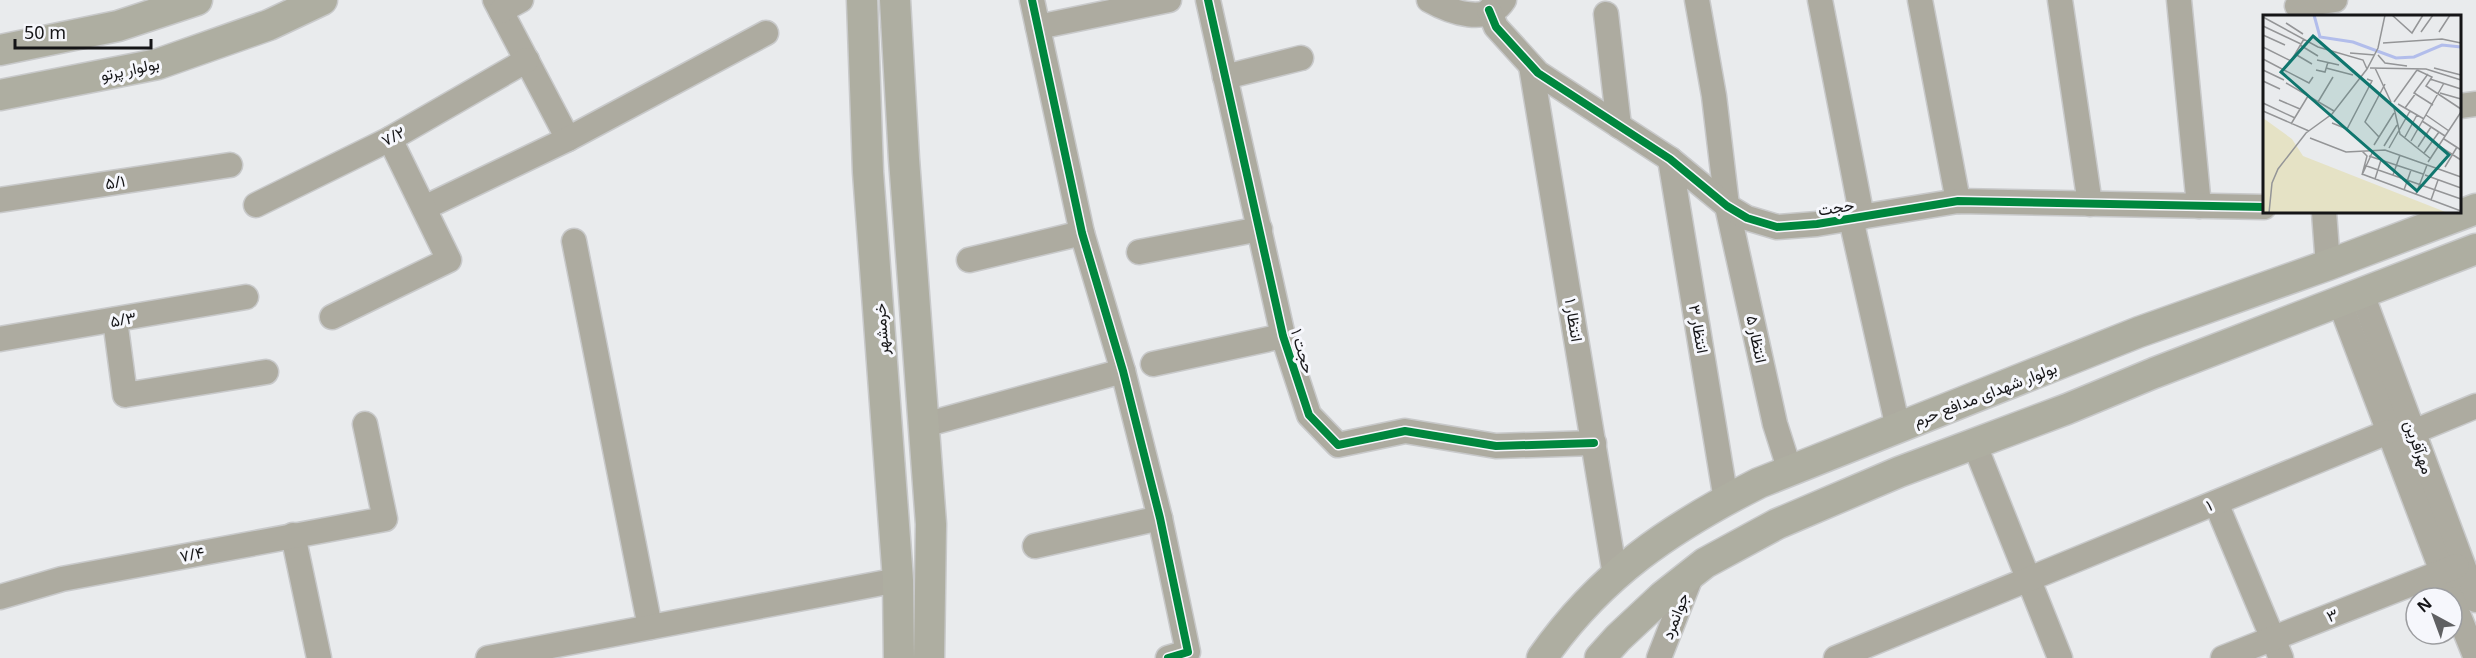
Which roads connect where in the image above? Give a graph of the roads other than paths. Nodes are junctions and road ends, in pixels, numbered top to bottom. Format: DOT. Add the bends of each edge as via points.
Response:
graph roads {
  1 [pos="197,0"];
  2 [pos="322,0"];
  3 [pos="862,0"];
  4 [pos="895,0"];
  5 [pos="1032,0"];
  6 [pos="1169,0"];
  7 [pos="1208,0"];
  8 [pos="1430,0"];
  9 [pos="1697,0"];
  10 [pos="1820,0"];
  11 [pos="1920,0"];
  12 [pos="2060,0"];
  13 [pos="2179,0"];
  14 [pos="2335,0"];
  15 [pos="505,4"];
  16 [pos="1496,5"];
  17 [pos="2298,7"];
  18 [pos="1606,14"];
  19 [pos="1038,27"];
  20 [pos="766,33"];
  21 [pos="0,50"];
  22 [pos="1301,58"];
  23 [pos="527,60"];
  24 [pos="1531,66"];
  25 [pos="1226,76"];
  26 [pos="0,95"];
  27 [pos="2476,104"];
  28 [pos="2461,106"];
  29 [pos="1619,126"];
  30 [pos="390,139"];
  31 [pos="568,139"];
  32 [pos="904,159"];
  33 [pos="1670,159"];
  34 [pos="868,163"];
  35 [pos="230,165"];
  36 [pos="0,200"];
  37 [pos="1958,201"];
  38 [pos="2090,204"];
  39 [pos="256,205"];
  40 [pos="1727,206"];
  41 [pos="2199,206"];
  42 [pos="2263,207"];
  43 [pos="424,208"];
  44 [pos="2476,209"];
  45 [pos="2324,213"];
  46 [pos="1857,218"];
  47 [pos="1260,229"];
  48 [pos="1082,233"];
  49 [pos="574,241"];
  50 [pos="2476,249"];
  51 [pos="1139,252"];
  52 [pos="969,260"];
  53 [pos="2328,265"];
  54 [pos="246,297"];
  55 [pos="2353,305"];
  56 [pos="332,318"];
  57 [pos="115,320"];
  58 [pos="2139,332"];
  59 [pos="1283,336"];
  60 [pos="0,339"];
  61 [pos="1153,364"];
  62 [pos="1123,371"];
  63 [pos="267,372"];
  64 [pos="2154,373"];
  65 [pos="2476,406"];
  66 [pos="365,424"];
  67 [pos="924,425"];
  68 [pos="1898,428"];
  69 [pos="2388,432"];
  70 [pos="2413,432"];
  71 [pos="1594,443"];
  72 [pos="1974,443"];
  73 [pos="1790,471"];
  74 [pos="1726,500"];
  75 [pos="2216,502"];
  76 [pos="1160,518"];
  77 [pos="293,535"];
  78 [pos="1035,546"];
  79 [pos="2460,565"];
  80 [pos="1692,573"];
  81 [pos="1615,575"];
  82 [pos="2029,579"];
  83 [pos="898,580"];
  84 [pos="2455,586"];
  85 [pos="0,597"];
  86 [pos="2476,600"];
  87 [pos="650,627"];
  88 [pos="2464,628"];
  89 [pos="2277,648"];
  90 [pos="319,658"];
  91 [pos="488,658"];
  92 [pos="899,658"];
  93 [pos="929,658"];
  94 [pos="1168,658"];
  95 [pos="1542,658"];
  96 [pos="1600,658"];
  97 [pos="1659,658"];
  98 [pos="1836,658"];
  99 [pos="2060,658"];
  100 [pos="2223,658"];
  101 [pos="2476,658"];
  1 -- 21 [label="main road" via="118,26"];
  2 -- 26 [label="main road, بولوار پرتو" via="269,25 158,64"];
  3 -- 34 [label="main road, خرمشهر"];
  4 -- 32 [label="main road"];
  5 -- 19 [label="street"];
  6 -- 19 [label="street"];
  7 -- 25 [label="street, حجت ۱"];
  8 -- 16 [label="street" via="1476,16"];
  9 -- 40 [label="street, انتظار ۵"];
  10 -- 46 [label="street"];
  11 -- 37 [label="street"];
  12 -- 38 [label="street"];
  13 -- 41 [label="street"];
  14 -- 17 [label="street"];
  15 -- 23 [label="street"];
  16 -- 24 [label="street, حجت" via="1496,27"];
  18 -- 29 [label="street"];
  19 -- 48 [label="street"];
  20 -- 31 [label="street"];
  22 -- 25 [label="street"];
  23 -- 30 [label="street, ۷/۲"];
  23 -- 31 [label="street"];
  24 -- 29 [label="street, حجت"];
  24 -- 71 [label="street, انتظار ۱"];
  25 -- 47 [label="street, حجت ۱"];
  27 -- 28 [label="street"];
  29 -- 33 [label="street, حجت"];
  30 -- 39 [label="street, ۷/۲"];
  30 -- 43 [label="street"];
  31 -- 43 [label="street"];
  32 -- 34 [label="main road"];
  32 -- 67 [label="main road"];
  33 -- 40 [label="street, حجت"];
  33 -- 74 [label="street, انتظار ۳"];
  34 -- 83 [label="main road, خرمشهر"];
  35 -- 36 [label="street, ۵/۱"];
  37 -- 38 [label="street, حجت"];
  37 -- 46 [label="street, حجت"];
  38 -- 41 [label="street, حجت"];
  40 -- 46 [label="street, حجت" via="1747,218 1777,227"];
  40 -- 73 [label="street, انتظار ۵" via="1775,424"];
  41 -- 42 [label="street, حجت"];
  43 -- 56 [label="street" via="448,260"];
  44 -- 53 [label="main road, بولوار شهدای مدافع حرم"];
  45 -- 53 [label="street"];
  46 -- 68 [label="street"];
  47 -- 51 [label="street"];
  47 -- 59 [label="street, حجت ۱"];
  48 -- 52 [label="street"];
  48 -- 62 [label="street"];
  49 -- 87 [label="street"];
  50 -- 55 [label="main road"];
  53 -- 58 [label="main road, بولوار شهدای مدافع حرم"];
  54 -- 57 [label="street, ۵/۳"];
  55 -- 64 [label="main road"];
  55 -- 69 [label="street, مهرآفرین"];
  55 -- 70 [label="street, مهرآفرین"];
  57 -- 60 [label="street, ۵/۳"];
  57 -- 63 [label="street" via="125,395"];
  58 -- 64 [label="main road"];
  58 -- 68 [label="main road, بولوار شهدای مدافع حرم"];
  59 -- 61 [label="street"];
  59 -- 71 [label="street, حجت ۱" via="1309,415 1338,445 1405,431 1496,446"];
  62 -- 67 [label="street"];
  62 -- 76 [label="street"];
  64 -- 72 [label="main road"];
  65 -- 70 [label="street"];
  66 -- 77 [label="street, ۷/۴" via="385,519"];
  67 -- 93 [label="main road" via="931,524"];
  68 -- 73 [label="main road, بولوار شهدای مدافع حرم"];
  69 -- 75 [label="street, ۱"];
  69 -- 79 [label="street, مهرآفرین"];
  70 -- 79 [label="street, مهرآفرین"];
  71 -- 81 [label="street, انتظار ۱"];
  72 -- 80 [label="main road" via="1777,524"];
  72 -- 82 [label="street"];
  73 -- 74 [label="main road, بولوار شهدای مدافع حرم"];
  74 -- 81 [label="main road, بولوار شهدای مدافع حرم" via="1671,532"];
  75 -- 82 [label="street, ۱"];
  75 -- 89 [label="street"];
  76 -- 78 [label="street"];
  76 -- 94 [label="street" via="1188,652"];
  77 -- 85 [label="street, ۷/۴" via="62,579"];
  77 -- 90 [label="street"];
  79 -- 84 [label="street, مهرآفرین"];
  79 -- 86 [label="street, مهرآفرین"];
  79 -- 89 [label="street, ۳"];
  80 -- 96 [label="main road"];
  80 -- 97 [label="street, جوانمرد"];
  81 -- 95 [label="main road, بولوار شهدای مدافع حرم" via="1580,609"];
  82 -- 98 [label="street, ۱"];
  82 -- 99 [label="street"];
  83 -- 87 [label="street"];
  83 -- 92 [label="main road, خرمشهر"];
  87 -- 91 [label="street"];
  88 -- 101 [label="street, مهرآفرین"];
  89 -- 100 [label="street, ۳"];
}
